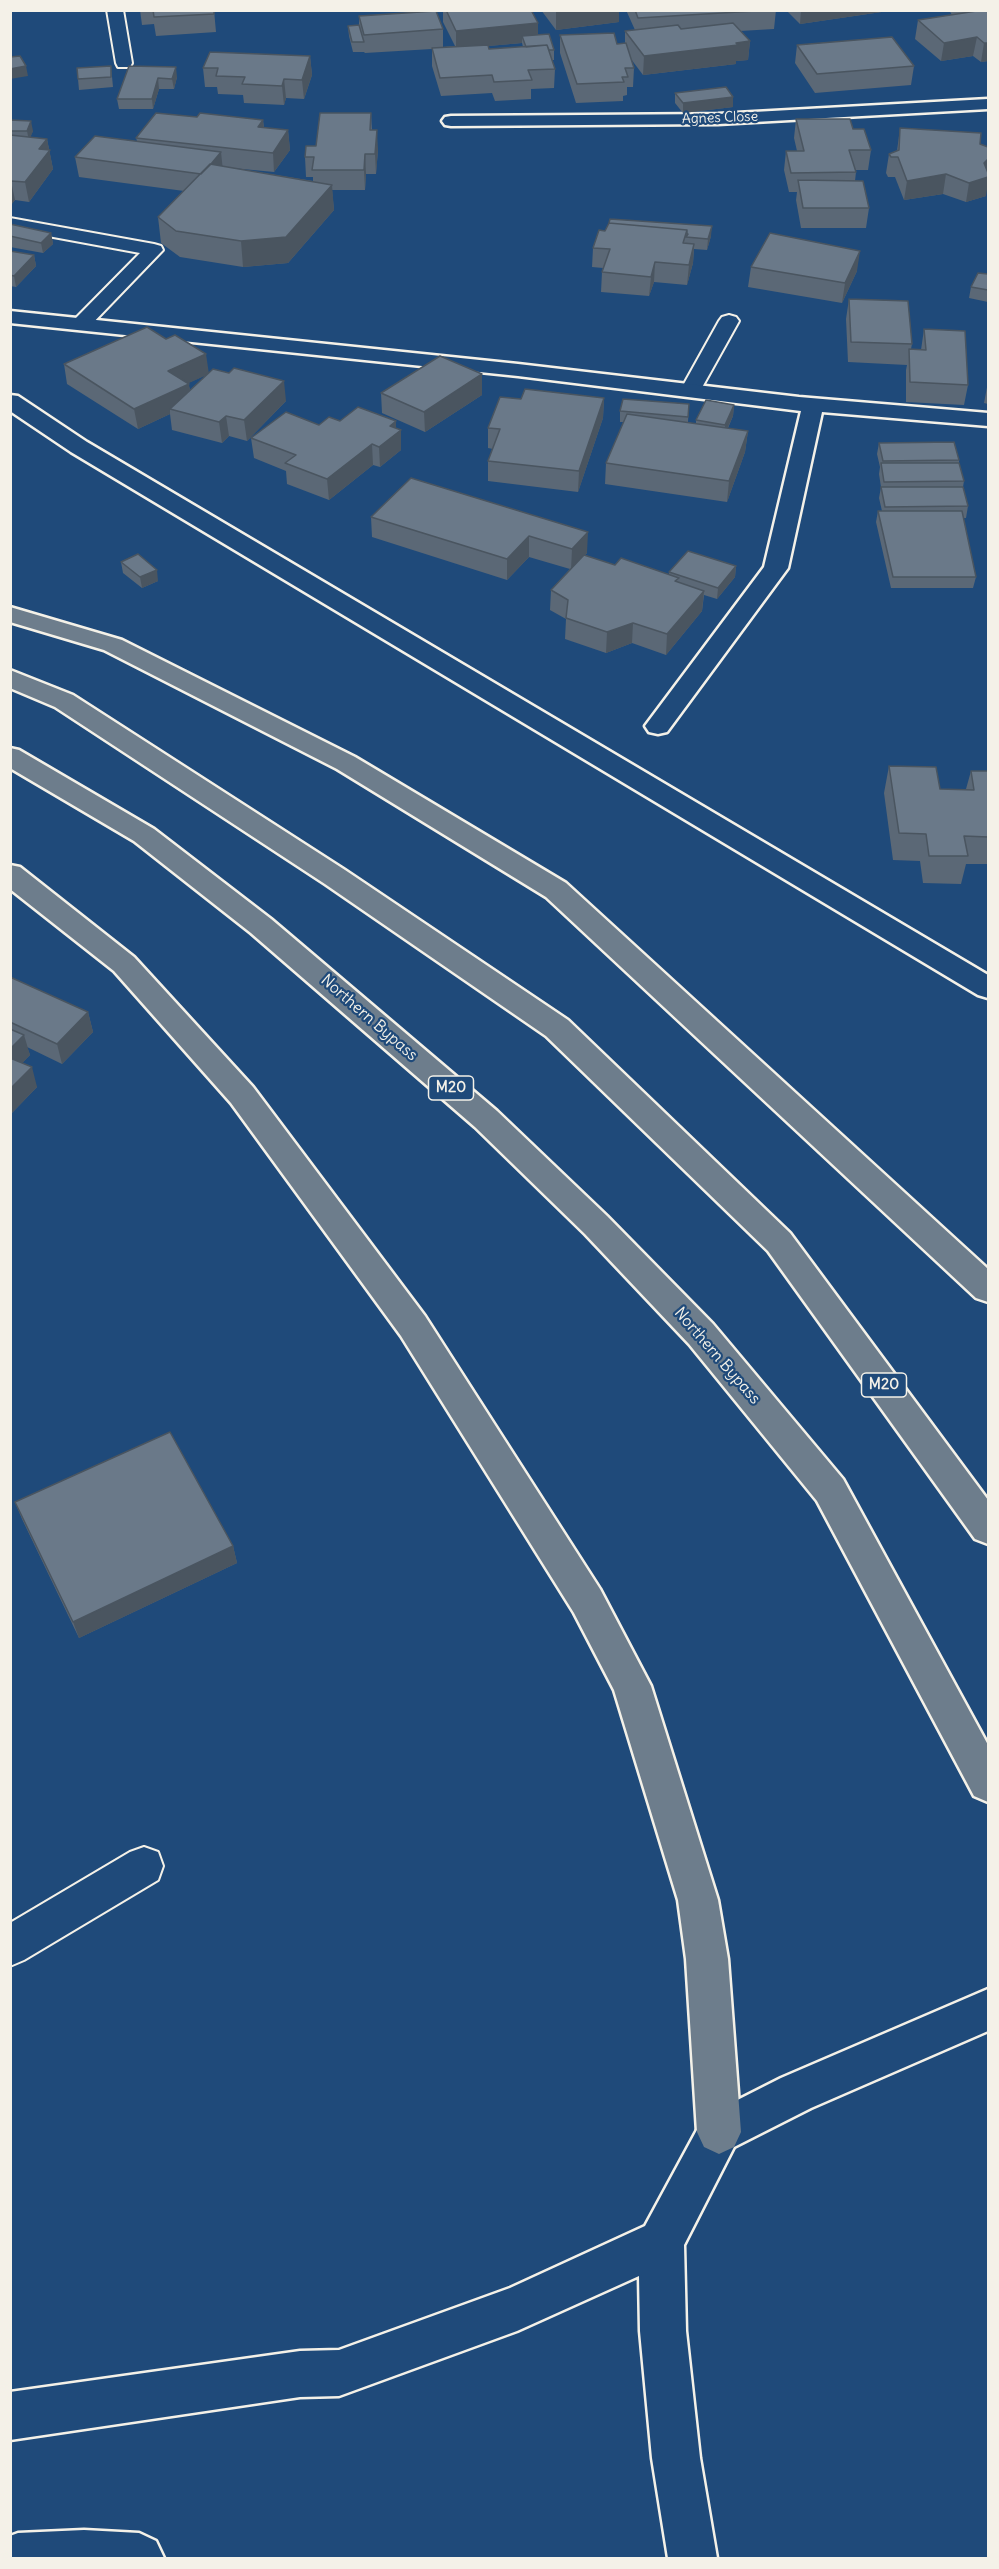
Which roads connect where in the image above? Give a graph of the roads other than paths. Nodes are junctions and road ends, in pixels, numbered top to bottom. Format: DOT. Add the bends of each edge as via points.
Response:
graph roads {
  1 [pos="115,10"];
  2 [pos="124,63"];
  3 [pos="988,104"];
  4 [pos="451,121"];
  5 [pos="10,223"];
  6 [pos="10,317"];
  7 [pos="729,321"];
  8 [pos="81,324"];
  9 [pos="690,391"];
  10 [pos="10,401"];
  11 [pos="813,405"];
  12 [pos="988,420"];
  13 [pos="10,614"];
  14 [pos="10,678"];
  15 [pos="658,726"];
  16 [pos="10,756"];
  17 [pos="10,874"];
  18 [pos="988,988"];
  19 [pos="988,1289"];
  20 [pos="988,1528"];
  21 [pos="988,1783"];
  22 [pos="144,1866"];
  23 [pos="10,1946"];
  24 [pos="988,2010"];
  25 [pos="719,2132"];
  26 [pos="661,2242"];
  27 [pos="10,2416"];
  28 [pos="18,2559"];
  29 [pos="139,2559"];
  30 [pos="693,2559"];
  1 -- 2 [label="lane"];
  3 -- 4 [label="street, Agnes Close" via="718,119"];
  5 -- 8 [label="lane" via="154,249"];
  6 -- 8 [label="street"];
  7 -- 9 [label="lane"];
  8 -- 9 [label="street"];
  9 -- 11 [label="street"];
  10 -- 18 [label="street" via="79,447"];
  11 -- 12 [label="street"];
  11 -- 15 [label="street" via="776,568"];
  13 -- 19 [label="highway" via="113,645 145,661 346,763 556,890"];
  14 -- 20 [label="highway, M20" via="64,701 335,877 557,1028 779,1242"];
  16 -- 21 [label="highway, Northern Bypass / M20" via="144,835 261,926 486,1119 701,1334 830,1490"];
  17 -- 25 [label="highway" via="124,964 242,1095 413,1326 587,1601 632,1686 698,1900 707,1959"];
  22 -- 23 [label="lane"];
  24 -- 25 [label="street" via="796,2092"];
  25 -- 26 [label="street"];
  26 -- 27 [label="street" via="517,2307 339,2373 300,2374"];
  26 -- 30 [label="street" via="663,2331 676,2458"];
  28 -- 29 [label="street" via="84,2555"];
}
